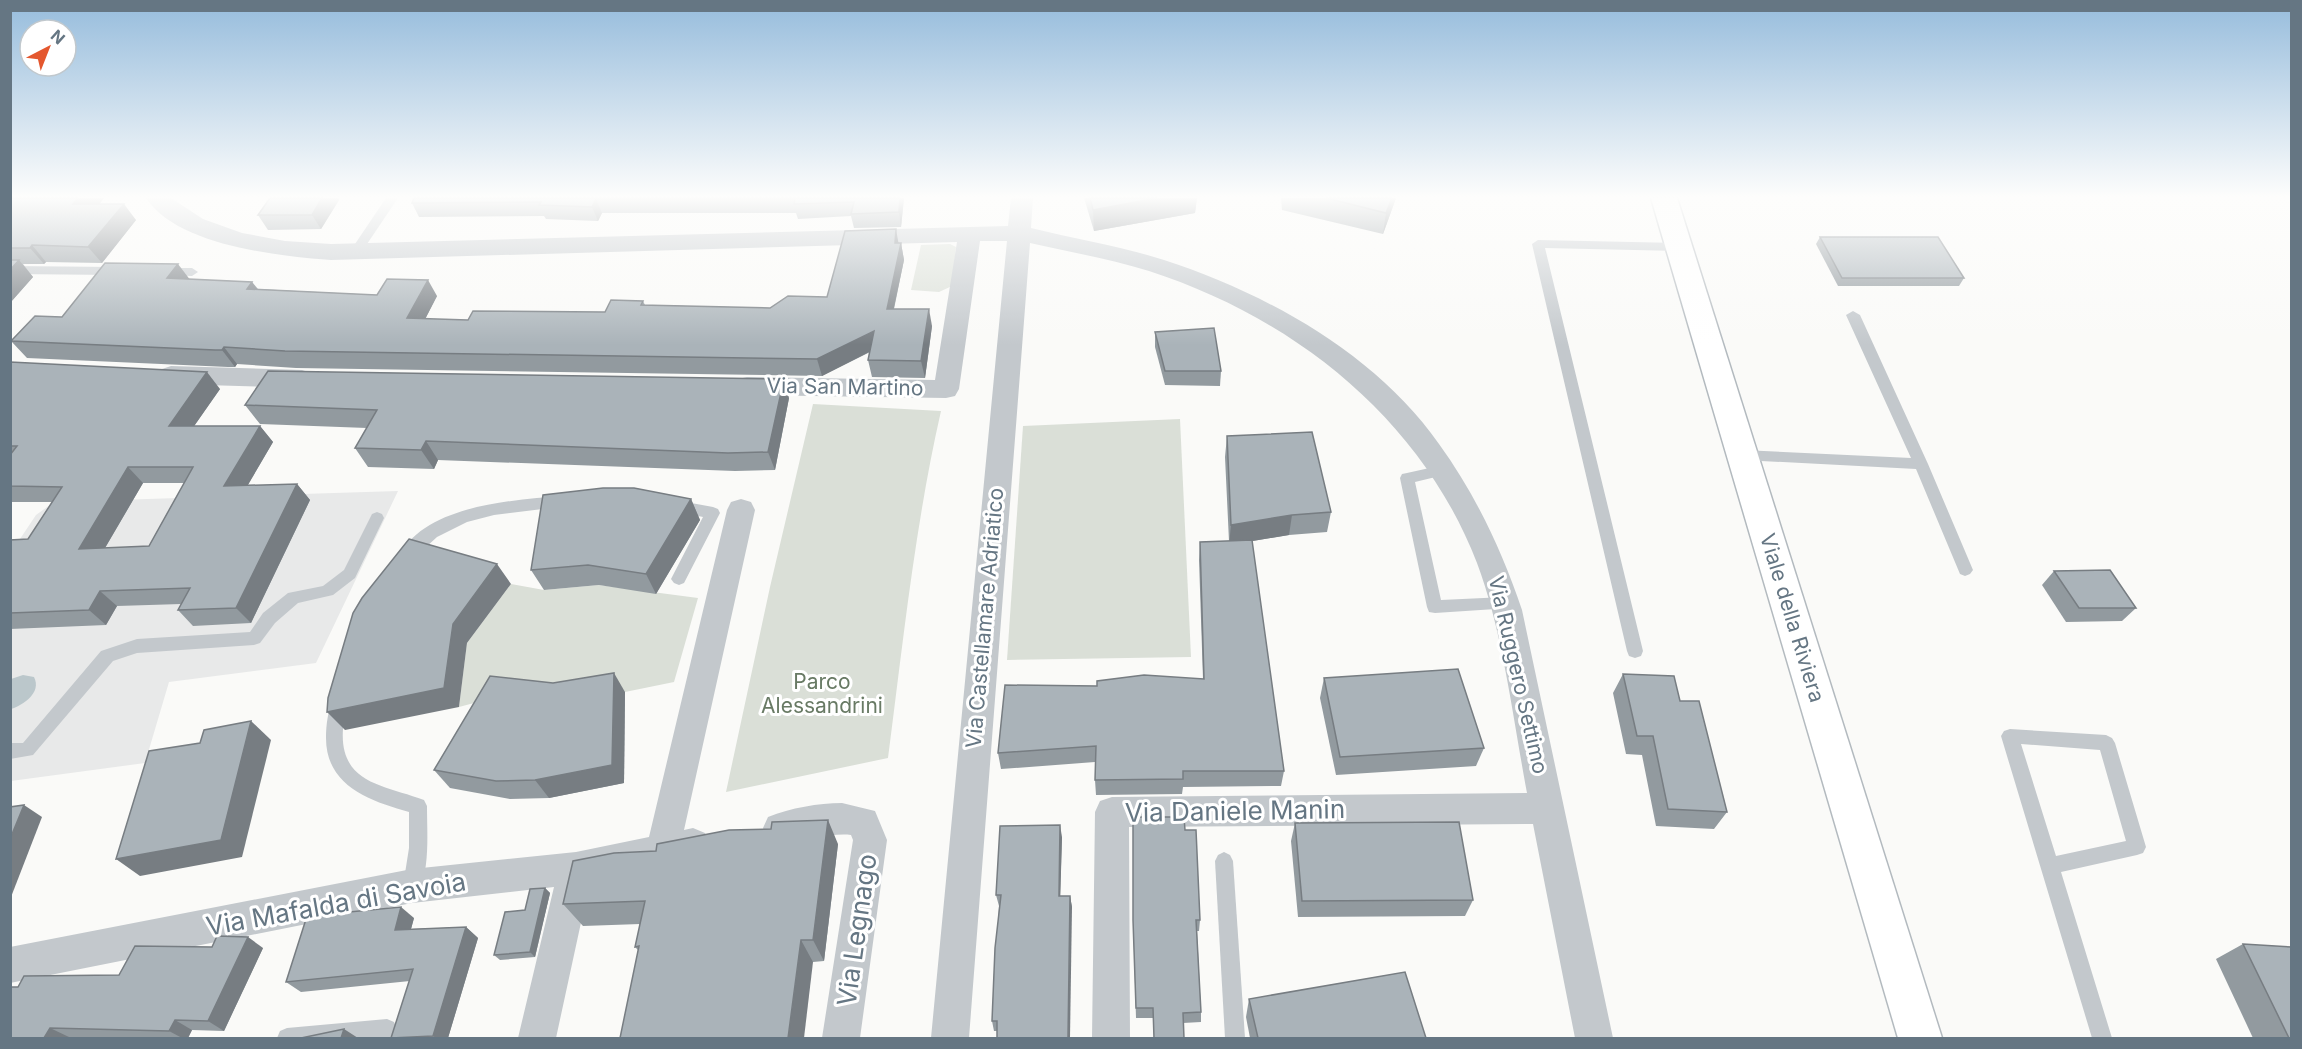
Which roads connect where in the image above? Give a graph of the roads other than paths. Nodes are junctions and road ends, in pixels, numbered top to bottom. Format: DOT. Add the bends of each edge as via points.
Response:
graph roads {
  1 [pos="280,247"];
  2 [pos="501,247"];
  3 [pos="968,247"];
  4 [pos="1017,247"];
  5 [pos="1076,247"];
  6 [pos="1539,247"];
  7 [pos="1679,247"];
  8 [pos="10,270"];
  9 [pos="192,272"];
  10 [pos="1853,315"];
  11 [pos="148,374"];
  12 [pos="324,380"];
  13 [pos="719,385"];
  14 [pos="1742,455"];
  15 [pos="1921,464"];
  16 [pos="1443,471"];
  17 [pos="578,502"];
  18 [pos="658,502"];
  19 [pos="741,510"];
  20 [pos="376,518"];
  21 [pos="397,567"];
  22 [pos="1965,570"];
  23 [pos="679,579"];
  24 [pos="1504,603"];
  25 [pos="1635,651"];
  26 [pos="343,692"];
  27 [pos="10,751"];
  28 [pos="1548,808"];
  29 [pos="753,832"];
  30 [pos="719,839"];
  31 [pos="663,849"];
  32 [pos="1224,861"];
  33 [pos="2050,866"];
  34 [pos="576,868"];
  35 [pos="412,886"];
  36 [pos="10,965"];
  37 [pos="287,1038"];
  38 [pos="384,1038"];
  39 [pos="537,1038"];
  40 [pos="841,1038"];
  41 [pos="950,1038"];
  42 [pos="1111,1038"];
  43 [pos="1235,1038"];
  44 [pos="1594,1038"];
  45 [pos="1920,1038"];
  46 [pos="2102,1038"];
  1 -- 2 [label="street, Via Ruggero Settimo" via="331,252"];
  3 -- 13 [label="street, Via San Martino" via="946,388"];
  4 -- 41 [label="street, Via Castellamare Adriatico"];
  5 -- 16 [label="street, Via Ruggero Settimo" via="1155,266 1233,295 1279,327 1324,349 1361,377 1407,422"];
  6 -- 25 [label="lane"];
  7 -- 14 [label="street, Viale della Riviera"];
  8 -- 9 [label="lane"];
  10 -- 15 [label="lane"];
  11 -- 12 [label="street"];
  14 -- 15 [label="lane"];
  14 -- 45 [label="street, Viale della Riviera"];
  15 -- 22 [label="lane"];
  16 -- 24 [label="street, Via Ruggero Settimo" via="1491,562"];
  16 -- 24 [label="lane" via="1407,478 1435,607"];
  17 -- 21 [label="lane" via="501,508 460,517 431,533"];
  18 -- 23 [label="lane" via="713,513"];
  19 -- 31 [label="street"];
  20 -- 27 [label="lane" via="350,574 327,591 294,598 269,618 254,638 137,646 107,656 27,750"];
  24 -- 28 [label="street, Via Ruggero Settimo"];
  26 -- 35 [label="lane" via="334,723 336,754 343,771 360,788 418,806 418,848"];
  28 -- 42 [label="street, Via Daniele Manin" via="1112,812"];
  28 -- 44 [label="street, Via Ruggero Settimo"];
  29 -- 40 [label="street, Via Legnago" via="833,818 863,822 870,840"];
  30 -- 31 [label="street, Via Mafalda di Savoia"];
  31 -- 34 [label="street, Via Mafalda di Savoia"];
  32 -- 43 [label="lane"];
  33 -- 33 [label="lane" via="2014,747 2010,736 2106,743 2137,847"];
  33 -- 46 [label="lane"];
  34 -- 35 [label="street, Via Mafalda di Savoia"];
  34 -- 39 [label="street"];
  35 -- 36 [label="street, Via Mafalda di Savoia"];
  37 -- 38 [label="lane" via="387,1029"];
}
